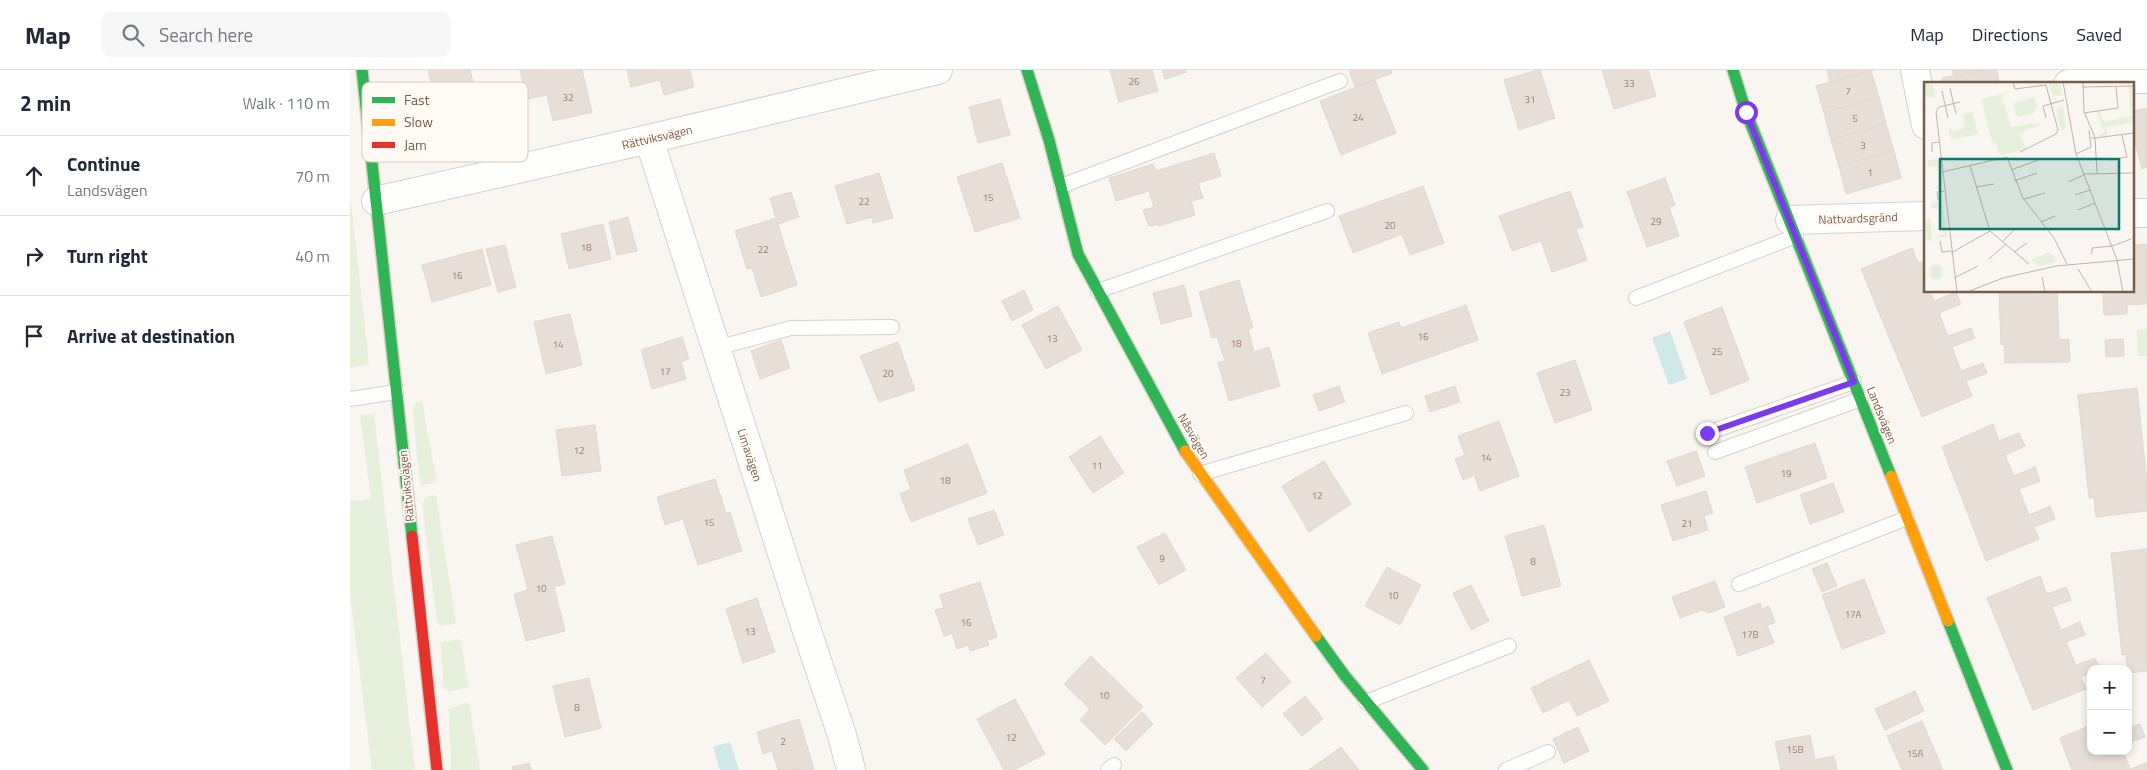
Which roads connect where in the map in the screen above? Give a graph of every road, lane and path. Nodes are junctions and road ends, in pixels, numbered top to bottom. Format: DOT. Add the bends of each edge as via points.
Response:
graph roads {
  1 [pos="938,70"];
  2 [pos="1027,70"];
  3 [pos="1732,70"];
  4 [pos="1915,70"];
  5 [pos="2147,79"];
  6 [pos="1340,81"];
  7 [pos="2082,82"];
  8 [pos="1924,115"];
  9 [pos="649,139"];
  10 [pos="372,162"];
  11 [pos="1061,186"];
  12 [pos="376,201"];
  13 [pos="1327,211"];
  14 [pos="2134,213"];
  15 [pos="2147,213"];
  16 [pos="1924,216"];
  17 [pos="1793,228"];
  18 [pos="1098,291"];
  19 [pos="1636,298"];
  20 [pos="892,327"];
  21 [pos="716,348"];
  22 [pos="1854,382"];
  23 [pos="396,392"];
  24 [pos="350,399"];
  25 [pos="1861,399"];
  26 [pos="1406,412"];
  27 [pos="1707,433"];
  28 [pos="1715,452"];
  29 [pos="1200,474"];
  30 [pos="1908,518"];
  31 [pos="1739,584"];
  32 [pos="1509,646"];
  33 [pos="1366,702"];
  34 [pos="1548,752"];
  35 [pos="437,770"];
  36 [pos="851,770"];
  37 [pos="1423,770"];
  38 [pos="1506,770"];
  39 [pos="2007,770"];
  1 -- 9 [label="street, Rättviksvägen"];
  2 -- 11 [label="street, Nåsvägen"];
  3 -- 17 [label="street, Landsvägen"];
  4 -- 8 [label="street"];
  5 -- 7 [label="street"];
  6 -- 11 [label="lane"];
  9 -- 12 [label="street, Rättviksvägen"];
  9 -- 21 [label="street, Limavägen"];
  10 -- 12 [label="street, Rättviksvägen"];
  11 -- 18 [label="street, Nåsvägen" via="1078,254"];
  12 -- 23 [label="street, Rättviksvägen"];
  13 -- 18 [label="lane"];
  14 -- 15 [label="street"];
  16 -- 17 [label="street, Nattvardsgränd"];
  17 -- 19 [label="lane"];
  17 -- 22 [label="street, Landsvägen"];
  18 -- 29 [label="street, Nåsvägen"];
  20 -- 21 [label="lane" via="791,328"];
  21 -- 36 [label="street, Limavägen"];
  22 -- 25 [label="street, Landsvägen"];
  22 -- 27 [label="lane"];
  23 -- 24 [label="lane"];
  23 -- 35 [label="street, Rättviksvägen"];
  25 -- 28 [label="lane"];
  25 -- 30 [label="street, Landsvägen"];
  26 -- 29 [label="lane"];
  29 -- 33 [label="street, Nåsvägen"];
  30 -- 31 [label="lane"];
  30 -- 39 [label="street, Landsvägen"];
  32 -- 33 [label="lane"];
  33 -- 37 [label="street, Nåsvägen"];
  34 -- 38 [label="lane"];
}
